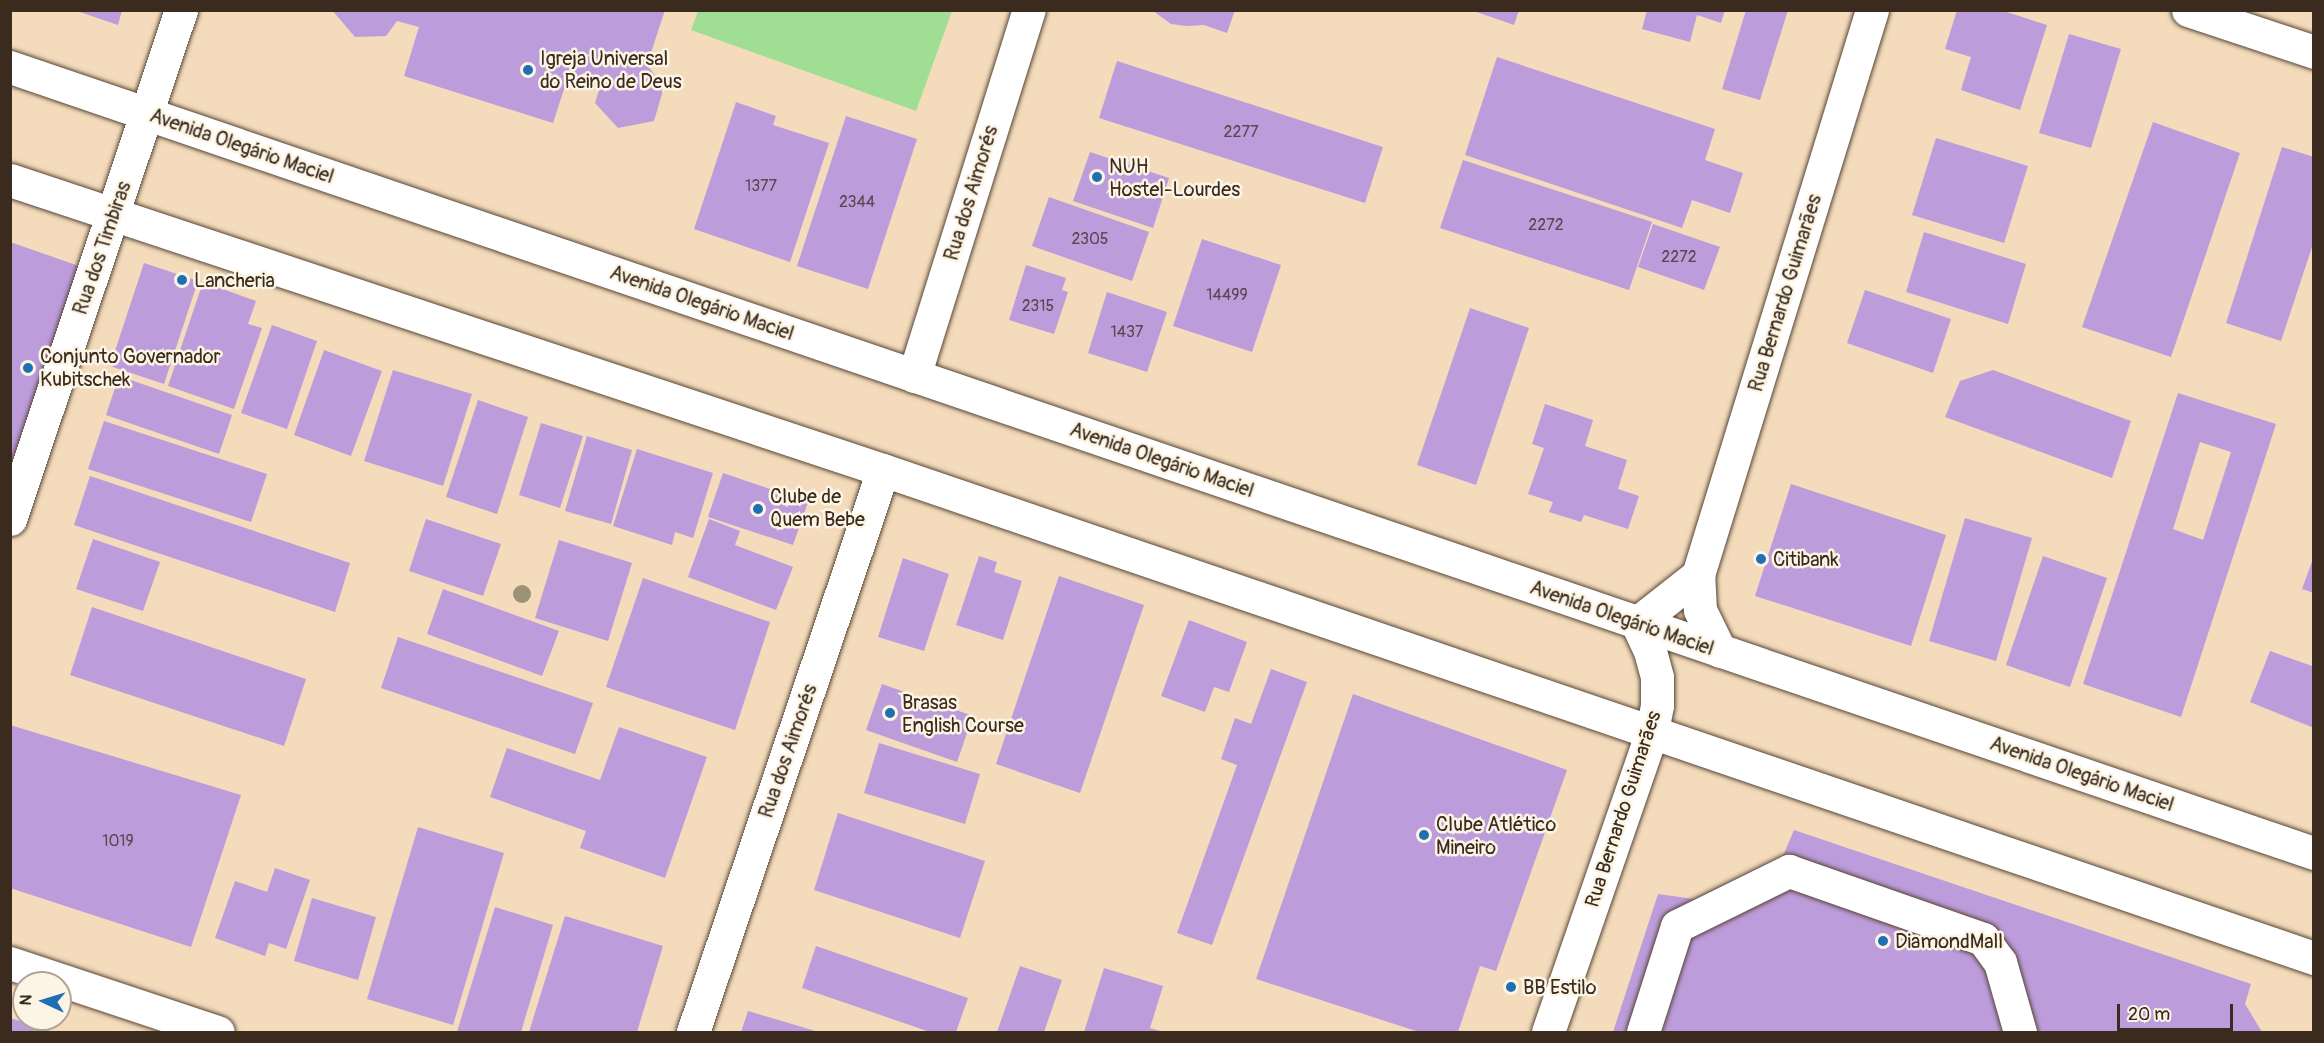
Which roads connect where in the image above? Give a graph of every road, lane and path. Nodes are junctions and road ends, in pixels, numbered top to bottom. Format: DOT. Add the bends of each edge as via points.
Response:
graph roads {
  1 [pos="181,10"];
  2 [pos="1029,10"];
  3 [pos="1872,10"];
  4 [pos="2188,10"];
  5 [pos="2313,52"];
  6 [pos="10,67"];
  7 [pos="147,114"];
  8 [pos="10,180"];
  9 [pos="113,213"];
  10 [pos="914,376"];
  11 [pos="884,470"];
  12 [pos="10,519"];
  13 [pos="1698,575"];
  14 [pos="1637,623"];
  15 [pos="1720,651"];
  16 [pos="1652,731"];
  17 [pos="2313,854"];
  18 [pos="2313,958"];
  19 [pos="10,963"];
  20 [pos="218,1032"];
  21 [pos="693,1032"];
  22 [pos="1548,1032"];
  23 [pos="1643,1032"];
  24 [pos="2020,1032"];
  1 -- 7 [label="main road, Rua dos Timbiras"];
  2 -- 10 [label="main road, Rua dos Aimorés"];
  3 -- 13 [label="main road, Rua Bernardo Guimarães"];
  4 -- 5 [label="main road"];
  6 -- 7 [label="main road, Avenida Olegário Maciel"];
  7 -- 9 [label="main road, Rua dos Timbiras"];
  7 -- 10 [label="main road, Avenida Olegário Maciel"];
  8 -- 9 [label="main road"];
  9 -- 11 [label="main road"];
  9 -- 12 [label="main road, Rua dos Timbiras"];
  10 -- 14 [label="main road, Avenida Olegário Maciel"];
  11 -- 16 [label="main road"];
  11 -- 21 [label="main road, Rua dos Aimorés"];
  13 -- 14 [label="main road"];
  13 -- 15 [label="main road, Rua Bernardo Guimarães" via="1700,610"];
  14 -- 15 [label="main road, Avenida Olegário Maciel"];
  14 -- 16 [label="main road, Rua Bernardo Guimarães" via="1657,677"];
  15 -- 17 [label="main road, Avenida Olegário Maciel"];
  16 -- 18 [label="main road"];
  16 -- 22 [label="main road, Rua Bernardo Guimarães"];
  19 -- 20 [label="main road"];
  23 -- 24 [label="main road" via="1677,926 1789,871 1983,939 2000,962"];
}
